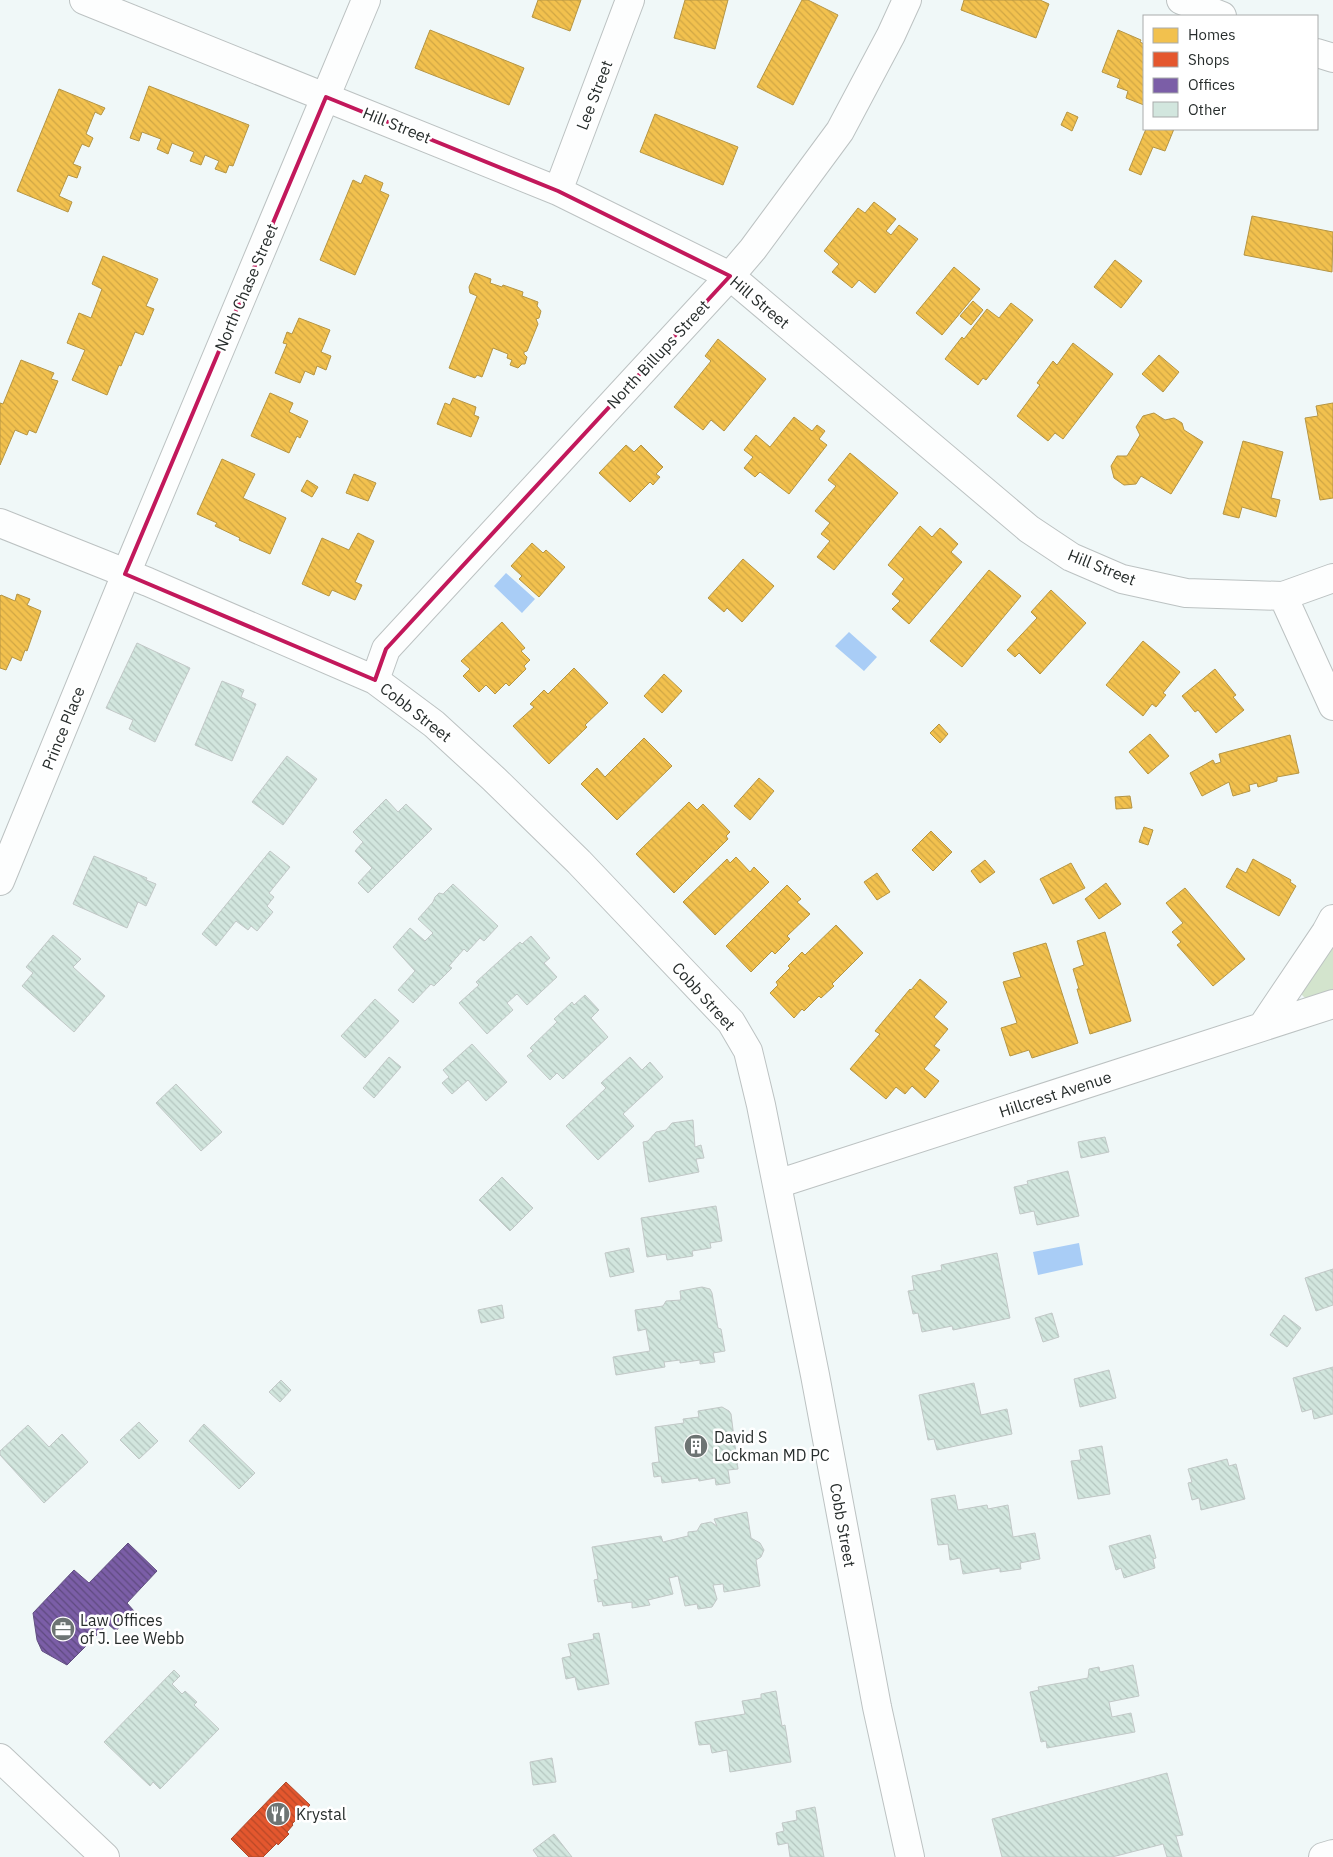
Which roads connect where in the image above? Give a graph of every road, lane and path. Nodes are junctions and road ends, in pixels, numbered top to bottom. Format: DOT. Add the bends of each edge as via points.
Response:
graph roads {
  1 [pos="84,0"];
  2 [pos="366,0"];
  3 [pos="630,0"];
  4 [pos="907,0"];
  5 [pos="1181,0"];
  6 [pos="1219,15"];
  7 [pos="1318,53"];
  8 [pos="1333,58"];
  9 [pos="326,97"];
  10 [pos="558,191"];
  11 [pos="730,276"];
  12 [pos="0,523"];
  13 [pos="126,574"];
  14 [pos="1333,578"];
  15 [pos="1284,596"];
  16 [pos="375,680"];
  17 [pos="1333,706"];
  18 [pos="0,881"];
  19 [pos="1333,919"];
  20 [pos="1333,1004"];
  21 [pos="1262,1027"];
  22 [pos="777,1184"];
  23 [pos="0,1758"];
  24 [pos="1333,1854"];
  25 [pos="104,1857"];
  26 [pos="910,1857"];
  27 [pos="1323,1857"];
  1 -- 9 [label="street, Hill Street"];
  2 -- 9 [label="street, North Chase Street"];
  3 -- 10 [label="street, Lee Street"];
  4 -- 11 [label="street, North Billups Street" via="840,131"];
  5 -- 6 [label="street"];
  7 -- 8 [label="street"];
  9 -- 10 [label="street, Hill Street"];
  9 -- 13 [label="street, North Chase Street"];
  10 -- 11 [label="street, Hill Street"];
  11 -- 15 [label="street, Hill Street" via="1029,529 1071,557 1122,579 1186,593"];
  11 -- 16 [label="street, North Billups Street" via="386,649"];
  12 -- 13 [label="street, Cobb Street"];
  13 -- 16 [label="street, Cobb Street"];
  13 -- 18 [label="street, Prince Place"];
  14 -- 15 [label="street"];
  15 -- 17 [label="street"];
  16 -- 22 [label="street, Cobb Street" via="434,724 494,779 579,862 731,1022 748,1051"];
  19 -- 21 [label="street"];
  20 -- 21 [label="street, Hillcrest Avenue"];
  21 -- 22 [label="street, Hillcrest Avenue"];
  22 -- 26 [label="street, Cobb Street" via="877,1707"];
  23 -- 25 [label="street"];
  24 -- 27 [label="street"];
}
